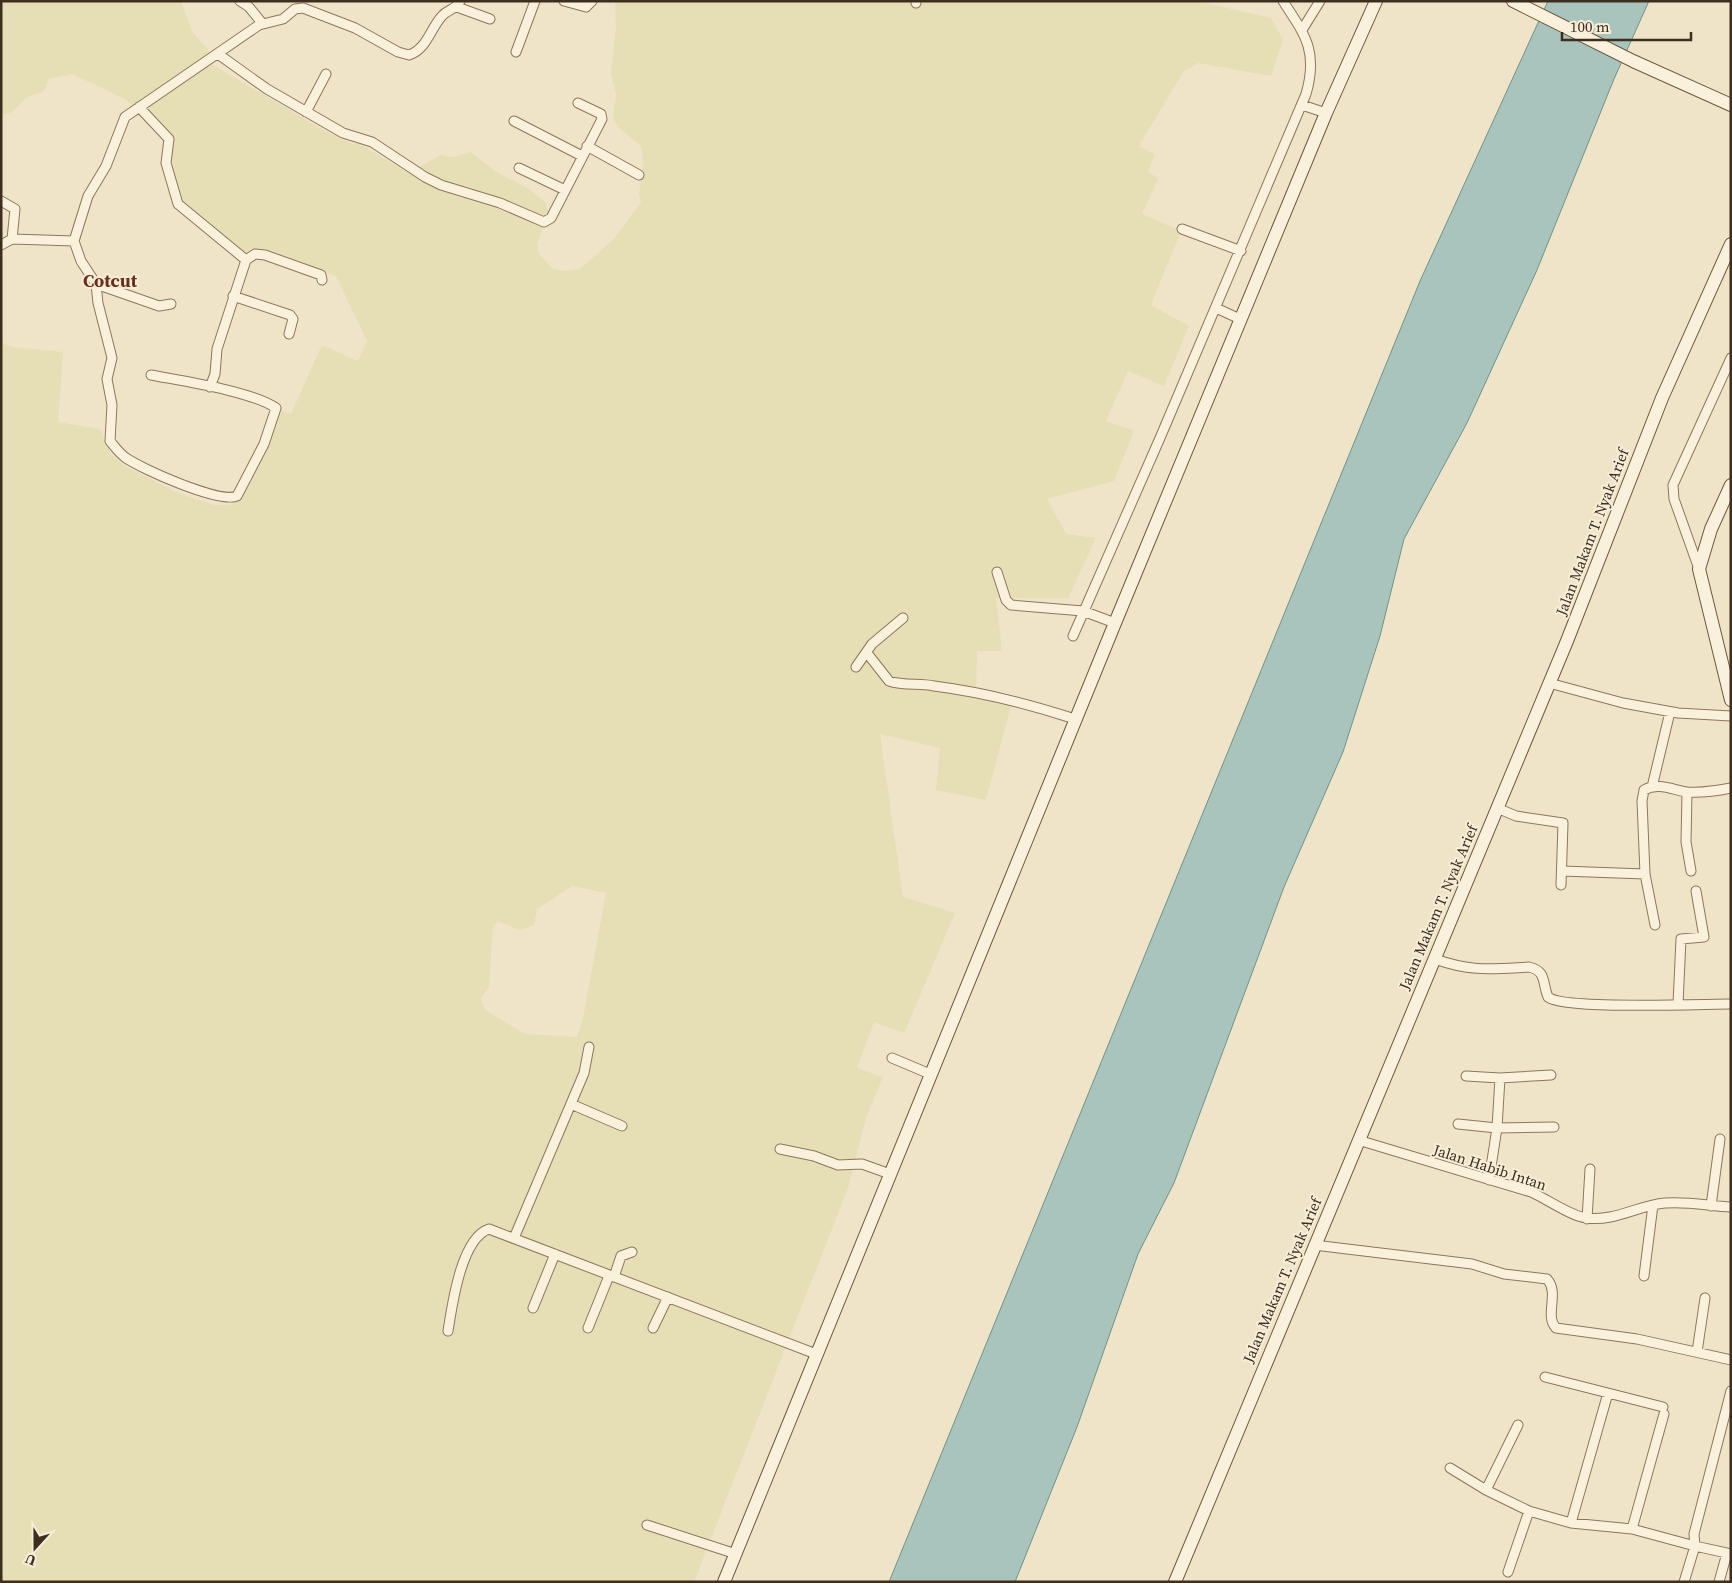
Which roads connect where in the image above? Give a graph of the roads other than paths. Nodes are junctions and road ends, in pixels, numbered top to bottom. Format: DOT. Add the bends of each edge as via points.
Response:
graph roads {
  1 [pos="240,1"];
  2 [pos="535,1"];
  3 [pos="564,1"];
  4 [pos="592,1"];
  5 [pos="1284,1"];
  6 [pos="1320,1"];
  7 [pos="1376,1"];
  8 [pos="1513,1"];
  9 [pos="459,4"];
  10 [pos="490,19"];
  11 [pos="262,23"];
  12 [pos="1302,30"];
  13 [pos="516,52"];
  14 [pos="218,54"];
  15 [pos="326,74"];
  16 [pos="578,103"];
  17 [pos="1302,105"];
  18 [pos="1731,105"];
  19 [pos="138,107"];
  20 [pos="306,112"];
  21 [pos="1326,113"];
  22 [pos="514,121"];
  23 [pos="587,146"];
  24 [pos="582,156"];
  25 [pos="519,168"];
  26 [pos="639,175"];
  27 [pos="565,190"];
  28 [pos="1,201"];
  29 [pos="1182,229"];
  30 [pos="12,239"];
  31 [pos="74,241"];
  32 [pos="1731,244"];
  33 [pos="1,245"];
  34 [pos="1240,251"];
  35 [pos="246,260"];
  36 [pos="322,280"];
  37 [pos="96,284"];
  38 [pos="233,296"];
  39 [pos="171,304"];
  40 [pos="1217,309"];
  41 [pos="1237,317"];
  42 [pos="288,334"];
  43 [pos="1731,358"];
  44 [pos="151,375"];
  45 [pos="210,387"];
  46 [pos="1731,485"];
  47 [pos="1699,569"];
  48 [pos="997,572"];
  49 [pos="1085,612"];
  50 [pos="903,618"];
  51 [pos="1112,622"];
  52 [pos="1073,636"];
  53 [pos="867,653"];
  54 [pos="856,667"];
  55 [pos="1549,683"];
  56 [pos="1731,700"];
  57 [pos="1670,712"];
  58 [pos="1731,716"];
  59 [pos="1075,720"];
  60 [pos="1652,786"];
  61 [pos="1731,788"];
  62 [pos="1687,792"];
  63 [pos="1497,808"];
  64 [pos="1691,870"];
  65 [pos="1562,871"];
  66 [pos="1645,874"];
  67 [pos="1561,885"];
  68 [pos="1696,891"];
  69 [pos="1655,925"];
  70 [pos="1435,959"];
  71 [pos="1678,1004"];
  72 [pos="1731,1004"];
  73 [pos="589,1047"];
  74 [pos="892,1058"];
  75 [pos="930,1074"];
  76 [pos="1551,1075"];
  77 [pos="1466,1076"];
  78 [pos="1500,1078"];
  79 [pos="571,1104"];
  80 [pos="1458,1124"];
  81 [pos="622,1126"];
  82 [pos="1554,1127"];
  83 [pos="1497,1128"];
  84 [pos="1720,1139"];
  85 [pos="1358,1140"];
  86 [pos="780,1149"];
  87 [pos="1590,1169"];
  88 [pos="886,1172"];
  89 [pos="1489,1180"];
  90 [pos="1653,1205"];
  91 [pos="1711,1206"];
  92 [pos="1731,1207"];
  93 [pos="1587,1218"];
  94 [pos="514,1238"];
  95 [pos="1314,1245"];
  96 [pos="632,1252"];
  97 [pos="555,1254"];
  98 [pos="1644,1276"];
  99 [pos="611,1277"];
  100 [pos="668,1297"];
  101 [pos="1705,1298"];
  102 [pos="533,1308"];
  103 [pos="588,1328"];
  104 [pos="652,1328"];
  105 [pos="448,1331"];
  106 [pos="812,1352"];
  107 [pos="1697,1352"];
  108 [pos="1731,1360"];
  109 [pos="1545,1377"];
  110 [pos="1731,1391"];
  111 [pos="1608,1393"];
  112 [pos="1518,1425"];
  113 [pos="1450,1468"];
  114 [pos="1486,1490"];
  115 [pos="1529,1511"];
  116 [pos="1571,1523"];
  117 [pos="647,1525"];
  118 [pos="1632,1529"];
  119 [pos="1695,1546"];
  120 [pos="730,1552"];
  121 [pos="1729,1554"];
  122 [pos="1508,1572"];
  123 [pos="724,1582"];
  124 [pos="1175,1582"];
  125 [pos="1684,1582"];
  126 [pos="1719,1582"];
  1 -- 11 [label="street"];
  2 -- 13 [label="street"];
  3 -- 4 [label="street" via="583,8"];
  5 -- 12 [label="street"];
  6 -- 12 [label="street"];
  7 -- 21 [label="street"];
  8 -- 18 [label="street"];
  9 -- 10 [label="street"];
  9 -- 11 [label="street" via="444,14 430,36 409,55 307,8 295,10 283,20"];
  11 -- 14 [label="street"];
  12 -- 17 [label="street" via="1311,49 1312,61"];
  14 -- 19 [label="street"];
  14 -- 20 [label="street"];
  15 -- 20 [label="street"];
  16 -- 23 [label="street" via="602,116"];
  17 -- 21 [label="street"];
  17 -- 34 [label="street"];
  19 -- 31 [label="street" via="124,120 106,166 88,196"];
  19 -- 35 [label="street" via="169,139 166,163 178,204"];
  20 -- 27 [label="street" via="343,133 372,142 441,185 500,203 544,222 551,218"];
  21 -- 41 [label="street"];
  22 -- 24 [label="street"];
  23 -- 24 [label="street"];
  23 -- 26 [label="street"];
  24 -- 27 [label="street"];
  25 -- 27 [label="street"];
  28 -- 30 [label="street" via="15,209"];
  29 -- 34 [label="street"];
  30 -- 31 [label="street"];
  30 -- 33 [label="street"];
  31 -- 37 [label="street" via="81,261"];
  32 -- 55 [label="street, Jalan Makam T. Nyak Arief" via="1662,398"];
  34 -- 40 [label="street"];
  35 -- 36 [label="street" via="261,254 321,275"];
  35 -- 38 [label="street"];
  37 -- 39 [label="street" via="159,306"];
  37 -- 45 [label="street" via="112,358 108,379 112,405 110,441 131,461 198,491 232,498 240,492 257,459 276,408"];
  38 -- 42 [label="street" via="290,315 293,319"];
  38 -- 45 [label="street" via="217,349 215,374"];
  40 -- 41 [label="street"];
  40 -- 49 [label="street"];
  41 -- 51 [label="street"];
  43 -- 47 [label="street" via="1673,485 1674,499"];
  44 -- 45 [label="street"];
  46 -- 47 [label="street" via="1711,529"];
  47 -- 56 [label="street"];
  48 -- 49 [label="street" via="1006,600 1011,605"];
  49 -- 51 [label="street"];
  49 -- 52 [label="street"];
  50 -- 53 [label="street" via="872,644"];
  51 -- 59 [label="street"];
  53 -- 54 [label="street"];
  53 -- 59 [label="street" via="889,681 996,697"];
  55 -- 57 [label="street"];
  55 -- 63 [label="street, Jalan Makam T. Nyak Arief"];
  57 -- 58 [label="street"];
  57 -- 60 [label="street"];
  59 -- 75 [label="street"];
  60 -- 62 [label="street"];
  60 -- 66 [label="street" via="1644,790 1642,796"];
  61 -- 62 [label="street"];
  62 -- 64 [label="street" via="1686,842"];
  63 -- 65 [label="street" via="1516,816 1563,823"];
  63 -- 70 [label="street, Jalan Makam T. Nyak Arief"];
  65 -- 66 [label="street"];
  65 -- 67 [label="street"];
  66 -- 69 [label="street"];
  68 -- 71 [label="street" via="1704,937 1681,939"];
  70 -- 71 [label="street" via="1476,970 1536,968 1541,971 1548,997 1554,1000 1595,1006"];
  70 -- 85 [label="street, Jalan Makam T. Nyak Arief"];
  71 -- 72 [label="street"];
  73 -- 79 [label="street" via="584,1073"];
  74 -- 75 [label="street"];
  75 -- 88 [label="street"];
  76 -- 78 [label="street"];
  77 -- 78 [label="street"];
  78 -- 83 [label="street"];
  79 -- 81 [label="street"];
  79 -- 94 [label="street"];
  80 -- 83 [label="street"];
  82 -- 83 [label="street"];
  83 -- 89 [label="street"];
  84 -- 91 [label="street"];
  85 -- 89 [label="street, Jalan Habib Intan"];
  85 -- 95 [label="street, Jalan Makam T. Nyak Arief"];
  86 -- 88 [label="street" via="838,1164 862,1164"];
  87 -- 93 [label="street"];
  88 -- 106 [label="street"];
  89 -- 93 [label="street, Jalan Habib Intan" via="1532,1192 1575,1216"];
  90 -- 91 [label="street, Jalan Habib Intan"];
  90 -- 93 [label="street, Jalan Habib Intan" via="1606,1218"];
  90 -- 98 [label="street"];
  91 -- 92 [label="street, Jalan Habib Intan"];
  94 -- 97 [label="street"];
  94 -- 105 [label="street" via="489,1229 482,1232 458,1277"];
  95 -- 107 [label="street" via="1472,1264 1504,1274 1547,1279 1553,1289 1552,1320 1556,1328 1637,1339"];
  95 -- 124 [label="street, Jalan Makam T. Nyak Arief"];
  96 -- 99 [label="street" via="621,1256"];
  97 -- 99 [label="street"];
  97 -- 102 [label="street"];
  99 -- 100 [label="street"];
  99 -- 103 [label="street"];
  100 -- 104 [label="street"];
  100 -- 106 [label="street"];
  101 -- 107 [label="street"];
  106 -- 120 [label="street"];
  107 -- 108 [label="street"];
  109 -- 111 [label="street"];
  110 -- 119 [label="street" via="1694,1534"];
  111 -- 116 [label="street"];
  111 -- 118 [label="street" via="1664,1410"];
  112 -- 114 [label="street"];
  113 -- 114 [label="street"];
  114 -- 115 [label="street"];
  115 -- 116 [label="street"];
  115 -- 122 [label="street"];
  116 -- 118 [label="street"];
  117 -- 120 [label="street"];
  118 -- 119 [label="street"];
  119 -- 121 [label="street"];
  119 -- 125 [label="street"];
  120 -- 123 [label="street"];
  121 -- 126 [label="street"];
}
